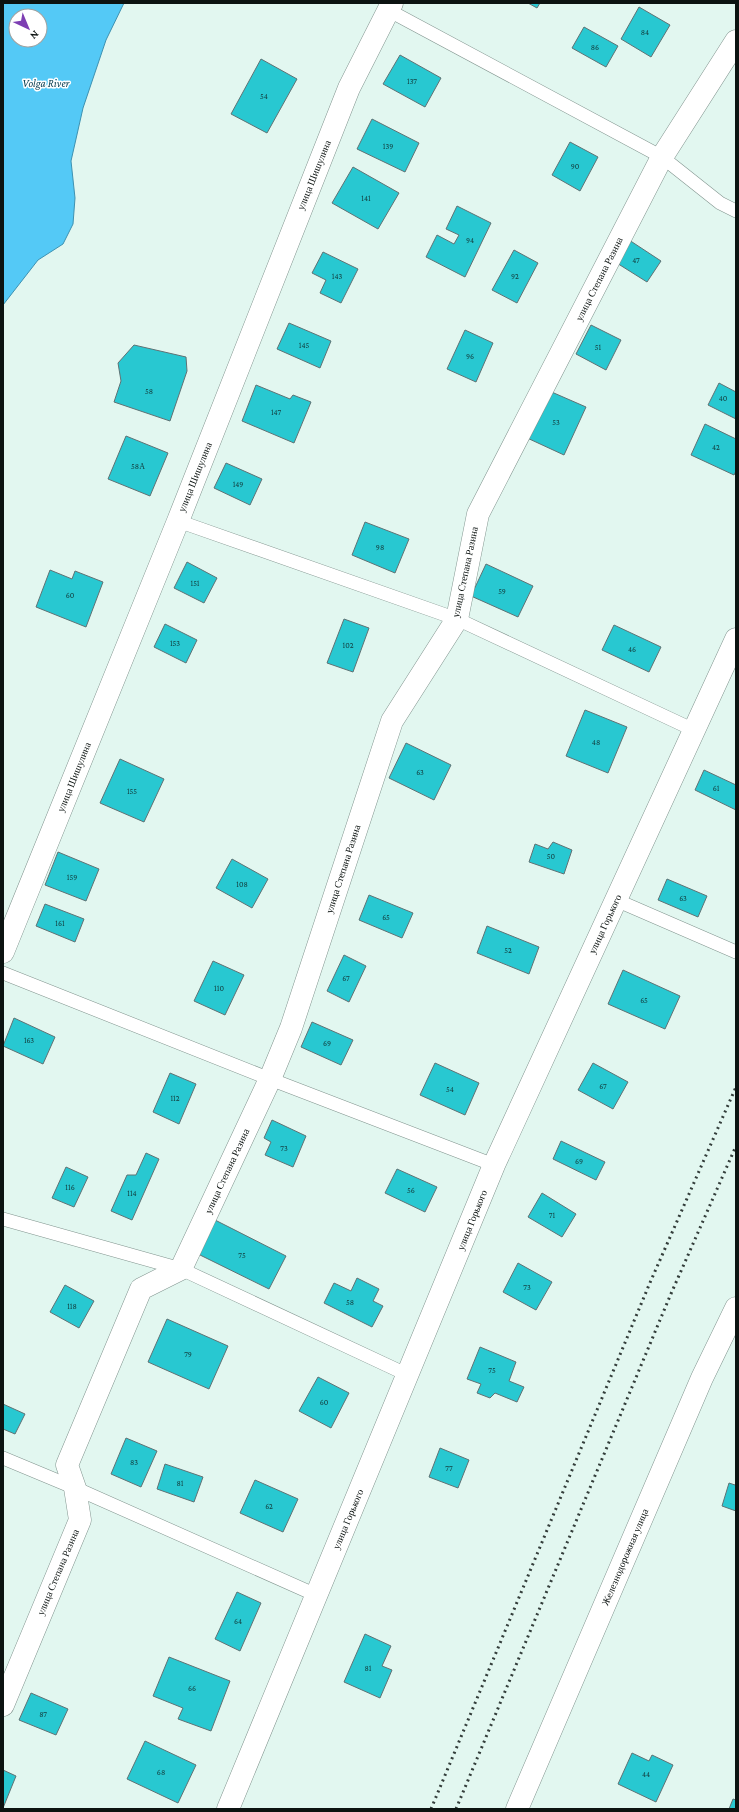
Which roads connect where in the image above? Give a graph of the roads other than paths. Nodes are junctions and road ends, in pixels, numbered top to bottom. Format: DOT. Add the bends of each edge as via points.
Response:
graph roads {
  1 [pos="390,6"];
  2 [pos="736,41"];
  3 [pos="662,157"];
  4 [pos="736,211"];
  5 [pos="178,521"];
  6 [pos="456,619"];
  7 [pos="736,639"];
  8 [pos="694,730"];
  9 [pos="616,900"];
  10 [pos="3,952"];
  11 [pos="736,952"];
  12 [pos="3,973"];
  13 [pos="270,1079"];
  14 [pos="494,1165"];
  15 [pos="3,1219"];
  16 [pos="181,1269"];
  17 [pos="736,1308"];
  18 [pos="408,1375"];
  19 [pos="3,1458"];
  20 [pos="75,1488"];
  21 [pos="316,1595"];
  22 [pos="3,1704"];
  23 [pos="228,1809"];
  24 [pos="517,1809"];
  1 -- 3 [label="lane"];
  1 -- 5 [label="street, улица Шишулина" via="349,88"];
  2 -- 3 [label="street, улица Степана Разина"];
  3 -- 4 [label="lane" via="720,202"];
  3 -- 6 [label="street, улица Степана Разина" via="478,514"];
  5 -- 6 [label="lane"];
  5 -- 10 [label="street, улица Шишулина"];
  6 -- 8 [label="lane"];
  6 -- 13 [label="street, улица Степана Разина" via="392,721 291,1028"];
  7 -- 8 [label="street, улица Горького"];
  8 -- 9 [label="street, улица Горького"];
  9 -- 11 [label="lane"];
  9 -- 14 [label="street, улица Горького"];
  12 -- 13 [label="lane"];
  13 -- 14 [label="lane"];
  13 -- 16 [label="street, улица Степана Разина"];
  14 -- 18 [label="street, улица Горького"];
  15 -- 16 [label="lane"];
  16 -- 18 [label="lane"];
  16 -- 20 [label="street, улица Степана Разина" via="142,1289 67,1465"];
  17 -- 24 [label="street, Железнодорожная улица" via="702,1378"];
  18 -- 21 [label="street, улица Горького"];
  19 -- 20 [label="lane"];
  20 -- 21 [label="lane"];
  20 -- 22 [label="street, улица Степана Разина" via="80,1520"];
  21 -- 23 [label="street, улица Горького"];
}
